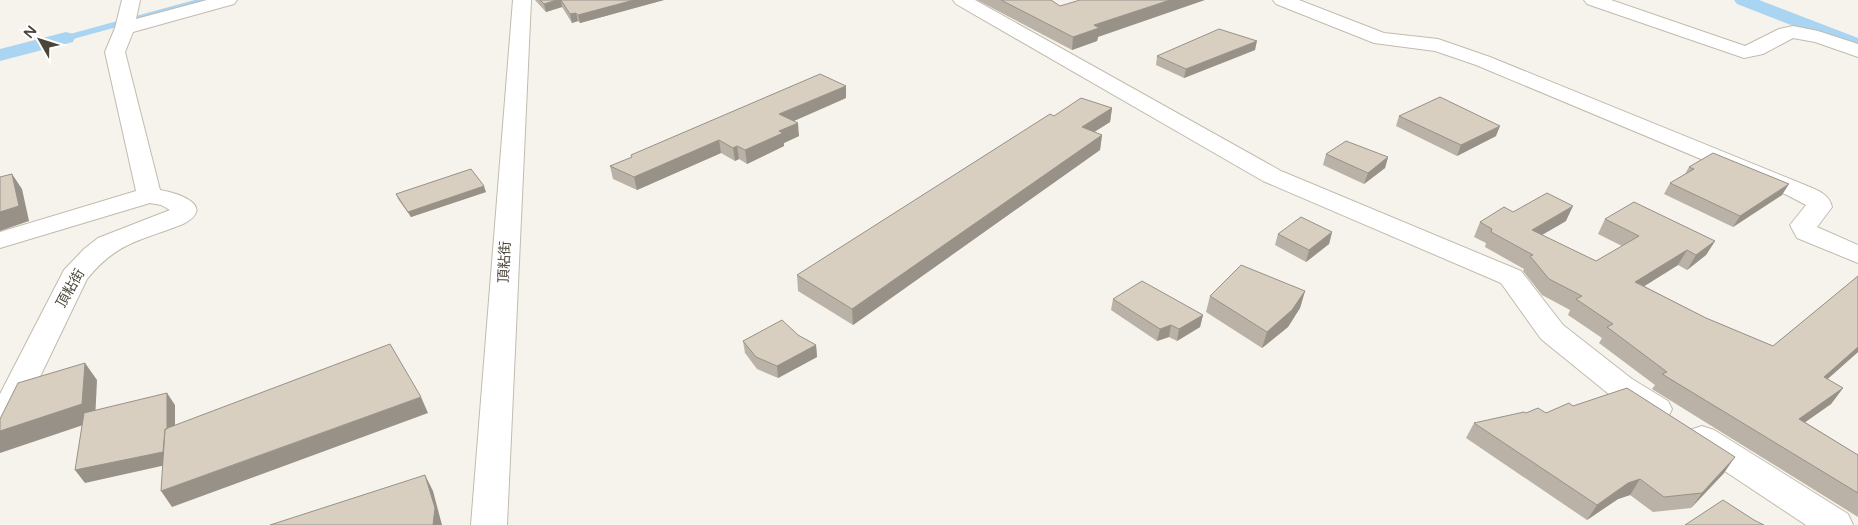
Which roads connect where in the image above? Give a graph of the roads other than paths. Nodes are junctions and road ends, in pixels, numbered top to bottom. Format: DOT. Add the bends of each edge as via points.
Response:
graph roads {
  1 [pos="130,0"];
  2 [pos="228,0"];
  3 [pos="522,0"];
  4 [pos="962,0"];
  5 [pos="1282,0"];
  6 [pos="1593,0"];
  7 [pos="125,28"];
  8 [pos="1858,51"];
  9 [pos="149,195"];
  10 [pos="0,240"];
  11 [pos="1858,255"];
  12 [pos="0,426"];
  13 [pos="489,525"];
  14 [pos="1836,525"];
  1 -- 7 [label="street"];
  2 -- 7 [label="street"];
  3 -- 13 [label="street, 頂粘街"];
  4 -- 14 [label="street" via="1272,176 1512,277 1552,332 1621,387"];
  5 -- 11 [label="street" via="1381,39 1438,45 1483,61 1796,190 1818,201 1819,207 1803,225 1806,232"];
  6 -- 8 [label="street" via="1744,52 1755,51 1788,32"];
  7 -- 9 [label="street" via="115,52"];
  9 -- 10 [label="street"];
  9 -- 12 [label="street, 頂粘街" via="183,206 183,214 172,221 108,243 87,260 74,276"];
}
